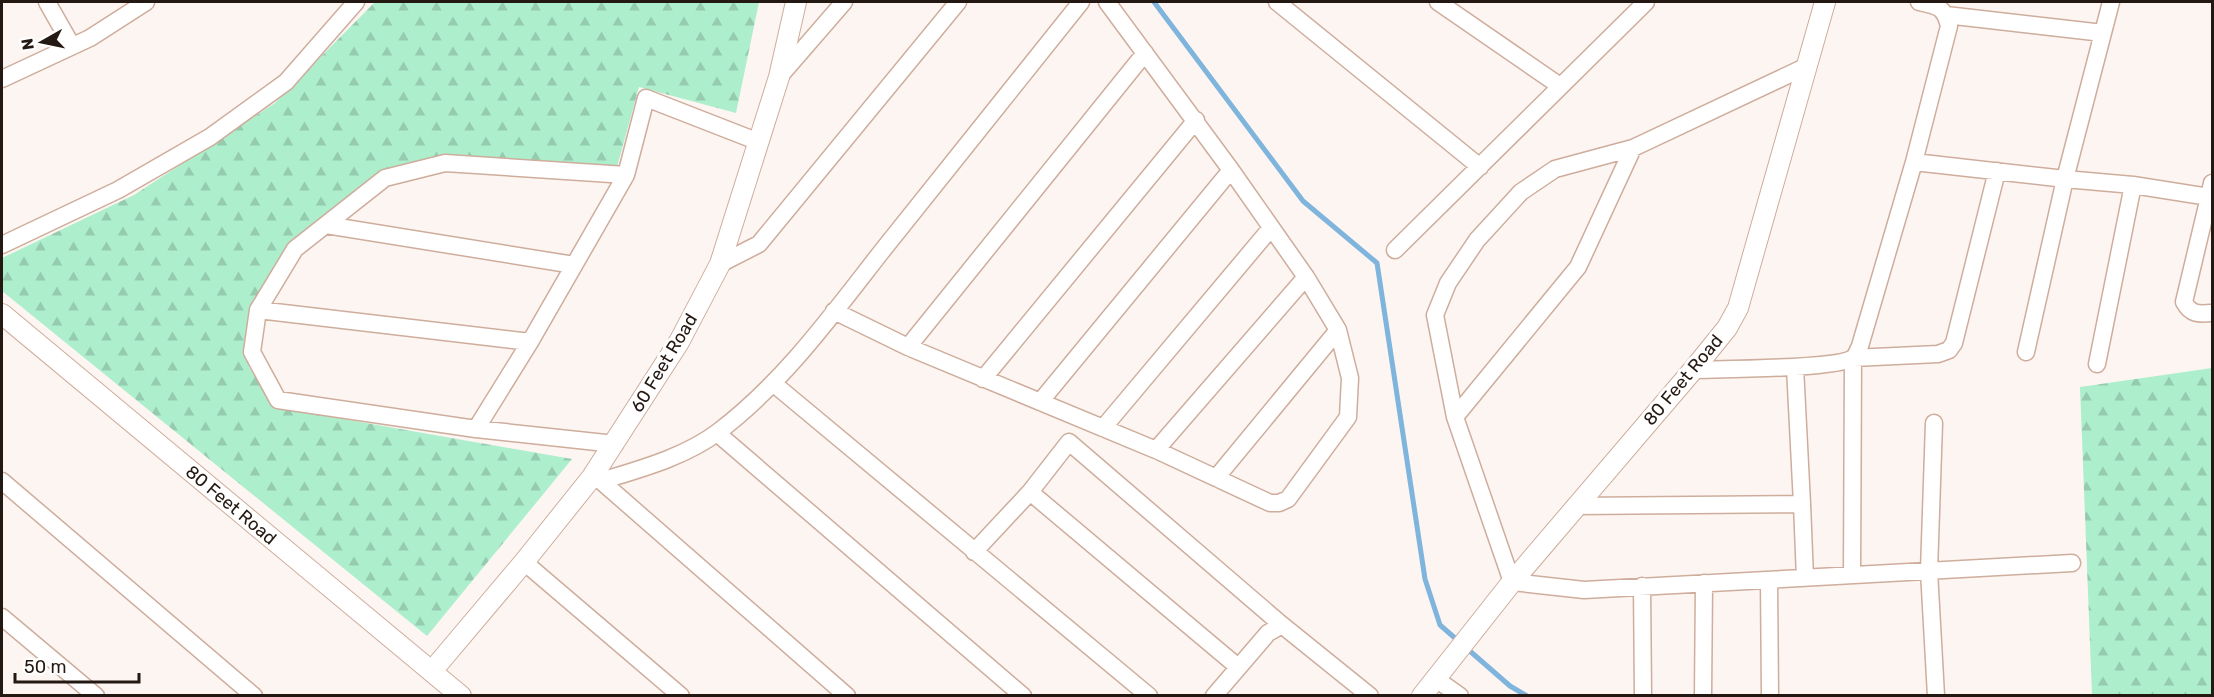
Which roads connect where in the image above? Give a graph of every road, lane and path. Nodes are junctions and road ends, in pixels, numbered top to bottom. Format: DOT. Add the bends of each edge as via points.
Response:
graph roads {
  1 [pos="47,2"];
  2 [pos="146,2"];
  3 [pos="356,2"];
  4 [pos="796,2"];
  5 [pos="844,2"];
  6 [pos="958,2"];
  7 [pos="1081,2"];
  8 [pos="1107,2"];
  9 [pos="1277,2"];
  10 [pos="1438,2"];
  11 [pos="1825,2"];
  12 [pos="1919,2"];
  13 [pos="2111,2"];
  14 [pos="1642,3"];
  15 [pos="1946,15"];
  16 [pos="2103,33"];
  17 [pos="72,46"];
  18 [pos="1145,52"];
  19 [pos="1805,67"];
  20 [pos="779,77"];
  21 [pos="2,79"];
  22 [pos="1560,86"];
  23 [pos="1196,120"];
  24 [pos="759,142"];
  25 [pos="1633,148"];
  26 [pos="1914,162"];
  27 [pos="1480,167"];
  28 [pos="1231,170"];
  29 [pos="1997,171"];
  30 [pos="626,175"];
  31 [pos="2065,179"];
  32 [pos="2133,186"];
  33 [pos="2211,190"];
  34 [pos="326,225"];
  35 [pos="1271,228"];
  36 [pos="2206,238"];
  37 [pos="2,245"];
  38 [pos="1395,250"];
  39 [pos="720,264"];
  40 [pos="574,265"];
  41 [pos="1306,277"];
  42 [pos="258,310"];
  43 [pos="834,311"];
  44 [pos="2212,313"];
  45 [pos="2,314"];
  46 [pos="1338,330"];
  47 [pos="530,342"];
  48 [pos="908,347"];
  49 [pos="2026,352"];
  50 [pos="1853,358"];
  51 [pos="2097,364"];
  52 [pos="1795,367"];
  53 [pos="1693,370"];
  54 [pos="982,379"];
  55 [pos="774,384"];
  56 [pos="1040,402"];
  57 [pos="1455,417"];
  58 [pos="1934,423"];
  59 [pos="1103,428"];
  60 [pos="476,429"];
  61 [pos="717,434"];
  62 [pos="615,444"];
  63 [pos="1156,450"];
  64 [pos="1216,478"];
  65 [pos="597,479"];
  66 [pos="2,481"];
  67 [pos="1030,492"];
  68 [pos="1802,504"];
  69 [pos="1575,506"];
  70 [pos="974,552"];
  71 [pos="524,562"];
  72 [pos="2072,563"];
  73 [pos="1929,571"];
  74 [pos="1852,575"];
  75 [pos="1805,578"];
  76 [pos="1769,580"];
  77 [pos="1512,582"];
  78 [pos="1704,583"];
  79 [pos="1642,586"];
  80 [pos="2,617"];
  81 [pos="1282,625"];
  82 [pos="1238,667"];
  83 [pos="432,671"];
  84 [pos="1436,679"];
  85 [pos="96,696"];
  86 [pos="254,696"];
  87 [pos="461,696"];
  88 [pos="681,696"];
  89 [pos="847,696"];
  90 [pos="1023,696"];
  91 [pos="1149,696"];
  92 [pos="1214,696"];
  93 [pos="1370,696"];
  94 [pos="1422,696"];
  95 [pos="1460,696"];
  96 [pos="1643,696"];
  97 [pos="1703,696"];
  98 [pos="1770,696"];
  99 [pos="1936,696"];
  1 -- 17 [label="street"];
  2 -- 17 [label="street"];
  3 -- 37 [label="street" via="286,82 210,137 118,190"];
  4 -- 20 [label="street, 60 Feet Road"];
  5 -- 20 [label="street"];
  6 -- 39 [label="street" via="759,244"];
  7 -- 43 [label="street"];
  8 -- 18 [label="street"];
  9 -- 27 [label="street"];
  10 -- 22 [label="street"];
  11 -- 19 [label="street, 80 Feet Road"];
  12 -- 15 [label="street" via="1939,7"];
  13 -- 16 [label="street"];
  14 -- 22 [label="street"];
  15 -- 16 [label="street"];
  15 -- 26 [label="street" via="1949,26"];
  16 -- 31 [label="street"];
  17 -- 21 [label="street"];
  18 -- 23 [label="street"];
  18 -- 48 [label="street"];
  19 -- 25 [label="street"];
  19 -- 53 [label="street, 80 Feet Road" via="1738,308"];
  20 -- 24 [label="street, 60 Feet Road"];
  22 -- 27 [label="street"];
  23 -- 28 [label="street"];
  23 -- 54 [label="street"];
  24 -- 30 [label="street" via="646,98"];
  24 -- 39 [label="street, 60 Feet Road"];
  25 -- 57 [label="street" via="1578,267"];
  25 -- 57 [label="street" via="1555,169 1521,192 1477,240 1448,283 1435,315"];
  26 -- 29 [label="street"];
  26 -- 50 [label="street" via="1860,346"];
  27 -- 38 [label="street"];
  28 -- 35 [label="street"];
  28 -- 56 [label="street"];
  29 -- 31 [label="street"];
  29 -- 50 [label="street" via="1954,343 1949,350 1938,354"];
  30 -- 34 [label="street" via="445,163 385,178"];
  30 -- 40 [label="street"];
  31 -- 32 [label="street"];
  31 -- 49 [label="street"];
  32 -- 33 [label="street"];
  32 -- 51 [label="street"];
  33 -- 36 [label="street"];
  34 -- 40 [label="street"];
  34 -- 42 [label="street" via="295,249"];
  35 -- 41 [label="street"];
  35 -- 59 [label="street"];
  36 -- 44 [label="street" via="2184,302 2195,314"];
  39 -- 62 [label="street, 60 Feet Road" via="679,342"];
  40 -- 47 [label="street"];
  41 -- 46 [label="street"];
  41 -- 63 [label="street"];
  42 -- 47 [label="street"];
  42 -- 60 [label="street" via="252,352 278,400"];
  43 -- 48 [label="street"];
  43 -- 55 [label="street"];
  45 -- 83 [label="street, 80 Feet Road"];
  46 -- 64 [label="street"];
  46 -- 64 [label="street" via="1350,378 1348,417 1288,499 1270,503"];
  47 -- 60 [label="street"];
  48 -- 54 [label="street"];
  50 -- 52 [label="street"];
  50 -- 74 [label="street"];
  52 -- 53 [label="street"];
  52 -- 68 [label="street"];
  53 -- 69 [label="street, 80 Feet Road"];
  54 -- 56 [label="street"];
  55 -- 61 [label="street"];
  55 -- 70 [label="street"];
  56 -- 59 [label="street"];
  57 -- 77 [label="street"];
  58 -- 73 [label="street"];
  59 -- 63 [label="street"];
  60 -- 62 [label="street"];
  61 -- 65 [label="street" via="672,456"];
  61 -- 90 [label="street"];
  62 -- 65 [label="street, 60 Feet Road"];
  63 -- 64 [label="street"];
  65 -- 71 [label="street, 60 Feet Road"];
  65 -- 89 [label="street"];
  66 -- 86 [label="street"];
  67 -- 70 [label="street"];
  67 -- 81 [label="street" via="1069,442"];
  67 -- 82 [label="street"];
  68 -- 69 [label="street"];
  68 -- 75 [label="street"];
  69 -- 77 [label="street, 80 Feet Road"];
  70 -- 91 [label="street"];
  71 -- 83 [label="street, 60 Feet Road"];
  71 -- 88 [label="street"];
  72 -- 73 [label="street"];
  73 -- 74 [label="street"];
  73 -- 99 [label="street"];
  74 -- 75 [label="street"];
  75 -- 76 [label="street"];
  76 -- 78 [label="street"];
  76 -- 98 [label="street"];
  77 -- 79 [label="street" via="1584,590"];
  77 -- 84 [label="street, 80 Feet Road"];
  78 -- 79 [label="street"];
  78 -- 97 [label="street"];
  79 -- 96 [label="street"];
  80 -- 85 [label="street"];
  81 -- 82 [label="street" via="1268,633"];
  81 -- 93 [label="street"];
  82 -- 92 [label="street"];
  83 -- 87 [label="street, 80 Feet Road"];
  84 -- 94 [label="street, 80 Feet Road"];
  84 -- 95 [label="street"];
}
